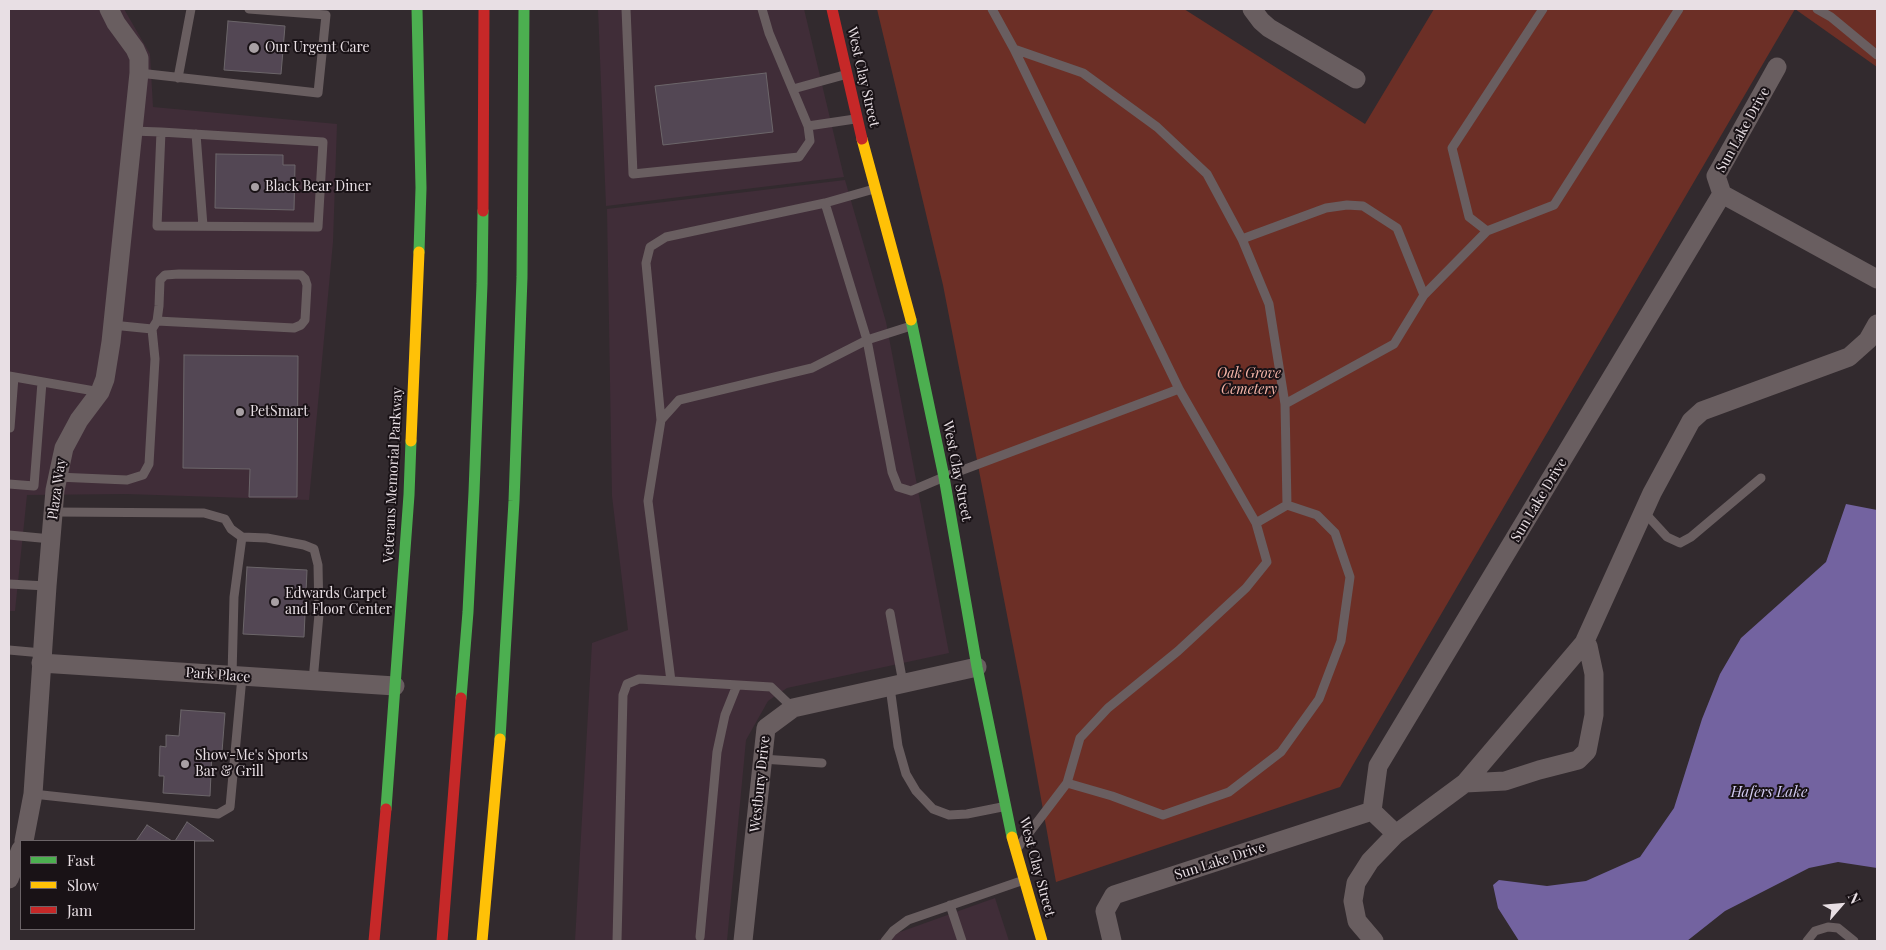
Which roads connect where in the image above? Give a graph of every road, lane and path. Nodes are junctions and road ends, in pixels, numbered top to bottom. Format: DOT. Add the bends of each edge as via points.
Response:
graph roads {
  1 [pos="109,9"];
  2 [pos="190,9"];
  3 [pos="249,9"];
  4 [pos="417,9"];
  5 [pos="484,9"];
  6 [pos="524,9"];
  7 [pos="626,9"];
  8 [pos="762,9"];
  9 [pos="832,9"];
  10 [pos="992,9"];
  11 [pos="1252,9"];
  12 [pos="1542,9"];
  13 [pos="1679,9"];
  14 [pos="1817,9"];
  15 [pos="1014,49"];
  16 [pos="1877,55"];
  17 [pos="1777,67"];
  18 [pos="139,72"];
  19 [pos="847,74"];
  20 [pos="178,78"];
  21 [pos="1356,79"];
  22 [pos="793,90"];
  23 [pos="857,119"];
  24 [pos="808,126"];
  25 [pos="132,131"];
  26 [pos="161,132"];
  27 [pos="196,134"];
  28 [pos="877,188"];
  29 [pos="1722,194"];
  30 [pos="825,203"];
  31 [pos="202,226"];
  32 [pos="1487,231"];
  33 [pos="1242,239"];
  34 [pos="1877,279"];
  35 [pos="1424,295"];
  36 [pos="1877,324"];
  37 [pos="112,325"];
  38 [pos="154,325"];
  39 [pos="913,326"];
  40 [pos="867,340"];
  41 [pos="11,377"];
  42 [pos="42,382"];
  43 [pos="1179,389"];
  44 [pos="100,392"];
  45 [pos="1285,404"];
  46 [pos="661,420"];
  47 [pos="10,428"];
  48 [pos="57,477"];
  49 [pos="944,477"];
  50 [pos="1761,478"];
  51 [pos="9,484"];
  52 [pos="1287,505"];
  53 [pos="53,512"];
  54 [pos="1644,512"];
  55 [pos="1256,523"];
  56 [pos="9,535"];
  57 [pos="242,537"];
  58 [pos="51,538"];
  59 [pos="9,584"];
  60 [pos="47,586"];
  61 [pos="890,613"];
  62 [pos="1584,643"];
  63 [pos="9,650"];
  64 [pos="42,658"];
  65 [pos="976,667"];
  66 [pos="237,676"];
  67 [pos="671,681"];
  68 [pos="313,682"];
  69 [pos="737,685"];
  70 [pos="896,685"];
  71 [pos="395,686"];
  72 [pos="793,708"];
  73 [pos="762,759"];
  74 [pos="822,763"];
  75 [pos="1067,783"];
  76 [pos="1465,783"];
  77 [pos="33,794"];
  78 [pos="1005,807"];
  79 [pos="1372,811"];
  80 [pos="1396,834"];
  81 [pos="24,840"];
  82 [pos="20,851"];
  83 [pos="1014,852"];
  84 [pos="9,879"];
  85 [pos="1023,880"];
  86 [pos="950,906"];
  87 [pos="700,937"];
  88 [pos="374,941"];
  89 [pos="442,941"];
  90 [pos="482,941"];
  91 [pos="617,941"];
  92 [pos="743,941"];
  93 [pos="885,941"];
  94 [pos="962,941"];
  95 [pos="1042,941"];
  96 [pos="1112,941"];
  97 [pos="1374,941"];
  98 [pos="1807,941"];
  99 [pos="1854,941"];
  1 -- 18 [label="street, Plaza Way" via="135,49"];
  2 -- 20 [label="lane"];
  3 -- 20 [label="lane" via="326,15 318,93"];
  4 -- 71 [label="main road, Veterans Memorial Parkway" via="421,188 409,495"];
  5 -- 89 [label="main road" via="482,284 474,501 468,622"];
  6 -- 90 [label="main road" via="522,259 514,501 501,724"];
  7 -- 24 [label="lane" via="634,174 799,157 810,140"];
  8 -- 22 [label="lane"];
  9 -- 19 [label="main road, West Clay Street"];
  10 -- 15 [label="lane"];
  11 -- 21 [label="street" via="1269,28"];
  12 -- 32 [label="lane" via="1452,148 1469,217"];
  13 -- 32 [label="lane" via="1554,205"];
  14 -- 16 [label="lane"];
  15 -- 33 [label="lane" via="1083,73 1157,127 1206,174"];
  15 -- 43 [label="lane"];
  17 -- 29 [label="street, Sun Lake Drive" via="1716,176"];
  18 -- 20 [label="lane"];
  18 -- 25 [label="street, Plaza Way"];
  19 -- 22 [label="lane"];
  19 -- 23 [label="main road, West Clay Street"];
  22 -- 24 [label="lane"];
  23 -- 24 [label="lane"];
  23 -- 28 [label="main road, West Clay Street"];
  25 -- 26 [label="lane"];
  25 -- 37 [label="street, Plaza Way"];
  26 -- 27 [label="lane"];
  26 -- 31 [label="lane" via="157,226"];
  27 -- 31 [label="lane"];
  27 -- 31 [label="lane" via="323,142 318,227"];
  28 -- 30 [label="lane"];
  28 -- 39 [label="main road, West Clay Street"];
  29 -- 34 [label="street, Sun Lake Drive"];
  29 -- 79 [label="street, Sun Lake Drive" via="1378,766"];
  30 -- 40 [label="lane"];
  30 -- 46 [label="lane" via="666,237 650,247 646,263"];
  32 -- 35 [label="lane"];
  33 -- 35 [label="lane" via="1326,208 1363,206 1397,228"];
  33 -- 45 [label="lane" via="1269,304"];
  35 -- 45 [label="lane" via="1394,344"];
  36 -- 54 [label="street" via="1868,340 1849,357 1702,411 1691,421"];
  37 -- 38 [label="lane"];
  37 -- 44 [label="street, Plaza Way" via="105,379"];
  38 -- 38 [label="lane" via="160,280 165,275 301,275 308,285 305,320 294,328"];
  38 -- 48 [label="lane" via="149,464 143,475 127,480"];
  39 -- 40 [label="lane"];
  39 -- 49 [label="main road, West Clay Street"];
  40 -- 46 [label="lane" via="812,368 679,400"];
  40 -- 49 [label="lane" via="892,472 898,487 911,491"];
  41 -- 42 [label="lane"];
  41 -- 47 [label="lane"];
  42 -- 44 [label="lane"];
  42 -- 51 [label="lane" via="34,486"];
  43 -- 49 [label="lane"];
  43 -- 55 [label="lane"];
  44 -- 48 [label="street, Plaza Way" via="79,420 64,448"];
  45 -- 52 [label="lane"];
  46 -- 67 [label="lane" via="648,501"];
  48 -- 53 [label="street, Plaza Way"];
  49 -- 65 [label="main road, West Clay Street"];
  50 -- 54 [label="lane" via="1692,537 1680,543 1667,537"];
  52 -- 55 [label="lane"];
  52 -- 75 [label="lane" via="1316,515 1335,533 1350,577 1341,641 1319,699 1281,752 1229,792 1163,815"];
  53 -- 57 [label="lane" via="204,513 224,519"];
  53 -- 58 [label="street, Plaza Way"];
  54 -- 62 [label="street"];
  55 -- 75 [label="lane" via="1267,562 1246,588 1178,651 1108,708 1080,738"];
  56 -- 58 [label="lane"];
  57 -- 66 [label="lane" via="234,597"];
  57 -- 68 [label="lane" via="267,538 314,550 318,565 319,614"];
  58 -- 60 [label="street, Plaza Way"];
  59 -- 60 [label="lane"];
  60 -- 64 [label="street, Plaza Way"];
  61 -- 70 [label="lane"];
  62 -- 76 [label="street"];
  62 -- 76 [label="street" via="1588,646 1594,674 1594,715 1587,751 1578,760 1505,781"];
  63 -- 64 [label="lane"];
  64 -- 66 [label="street, Park Place"];
  64 -- 77 [label="street, Plaza Way"];
  65 -- 70 [label="street, Westbury Drive"];
  65 -- 78 [label="main road, West Clay Street"];
  66 -- 68 [label="street, Park Place"];
  66 -- 77 [label="lane" via="230,807 218,814"];
  67 -- 69 [label="lane"];
  67 -- 91 [label="lane" via="639,679 628,684 623,695"];
  68 -- 71 [label="street, Park Place"];
  69 -- 72 [label="lane" via="771,687"];
  69 -- 87 [label="lane" via="725,715 717,752"];
  70 -- 72 [label="street, Westbury Drive"];
  70 -- 78 [label="lane" via="898,746 906,774 916,791 933,808 950,815"];
  71 -- 88 [label="main road, Veterans Memorial Parkway"];
  72 -- 73 [label="street, Westbury Drive" via="766,728"];
  73 -- 74 [label="lane"];
  73 -- 92 [label="street, Westbury Drive"];
  75 -- 83 [label="lane"];
  76 -- 80 [label="street"];
  77 -- 81 [label="street, Plaza Way"];
  78 -- 83 [label="main road, West Clay Street"];
  79 -- 80 [label="street"];
  79 -- 96 [label="street, Sun Lake Drive" via="1114,895 1105,911"];
  80 -- 97 [label="street" via="1356,883 1353,901 1357,921"];
  82 -- 84 [label="street"];
  83 -- 85 [label="main road, West Clay Street"];
  85 -- 86 [label="lane"];
  85 -- 95 [label="main road, West Clay Street"];
  86 -- 93 [label="lane" via="908,920 893,930"];
  86 -- 94 [label="lane"];
  98 -- 99 [label="lane" via="1815,931 1828,927 1838,928"];
}
